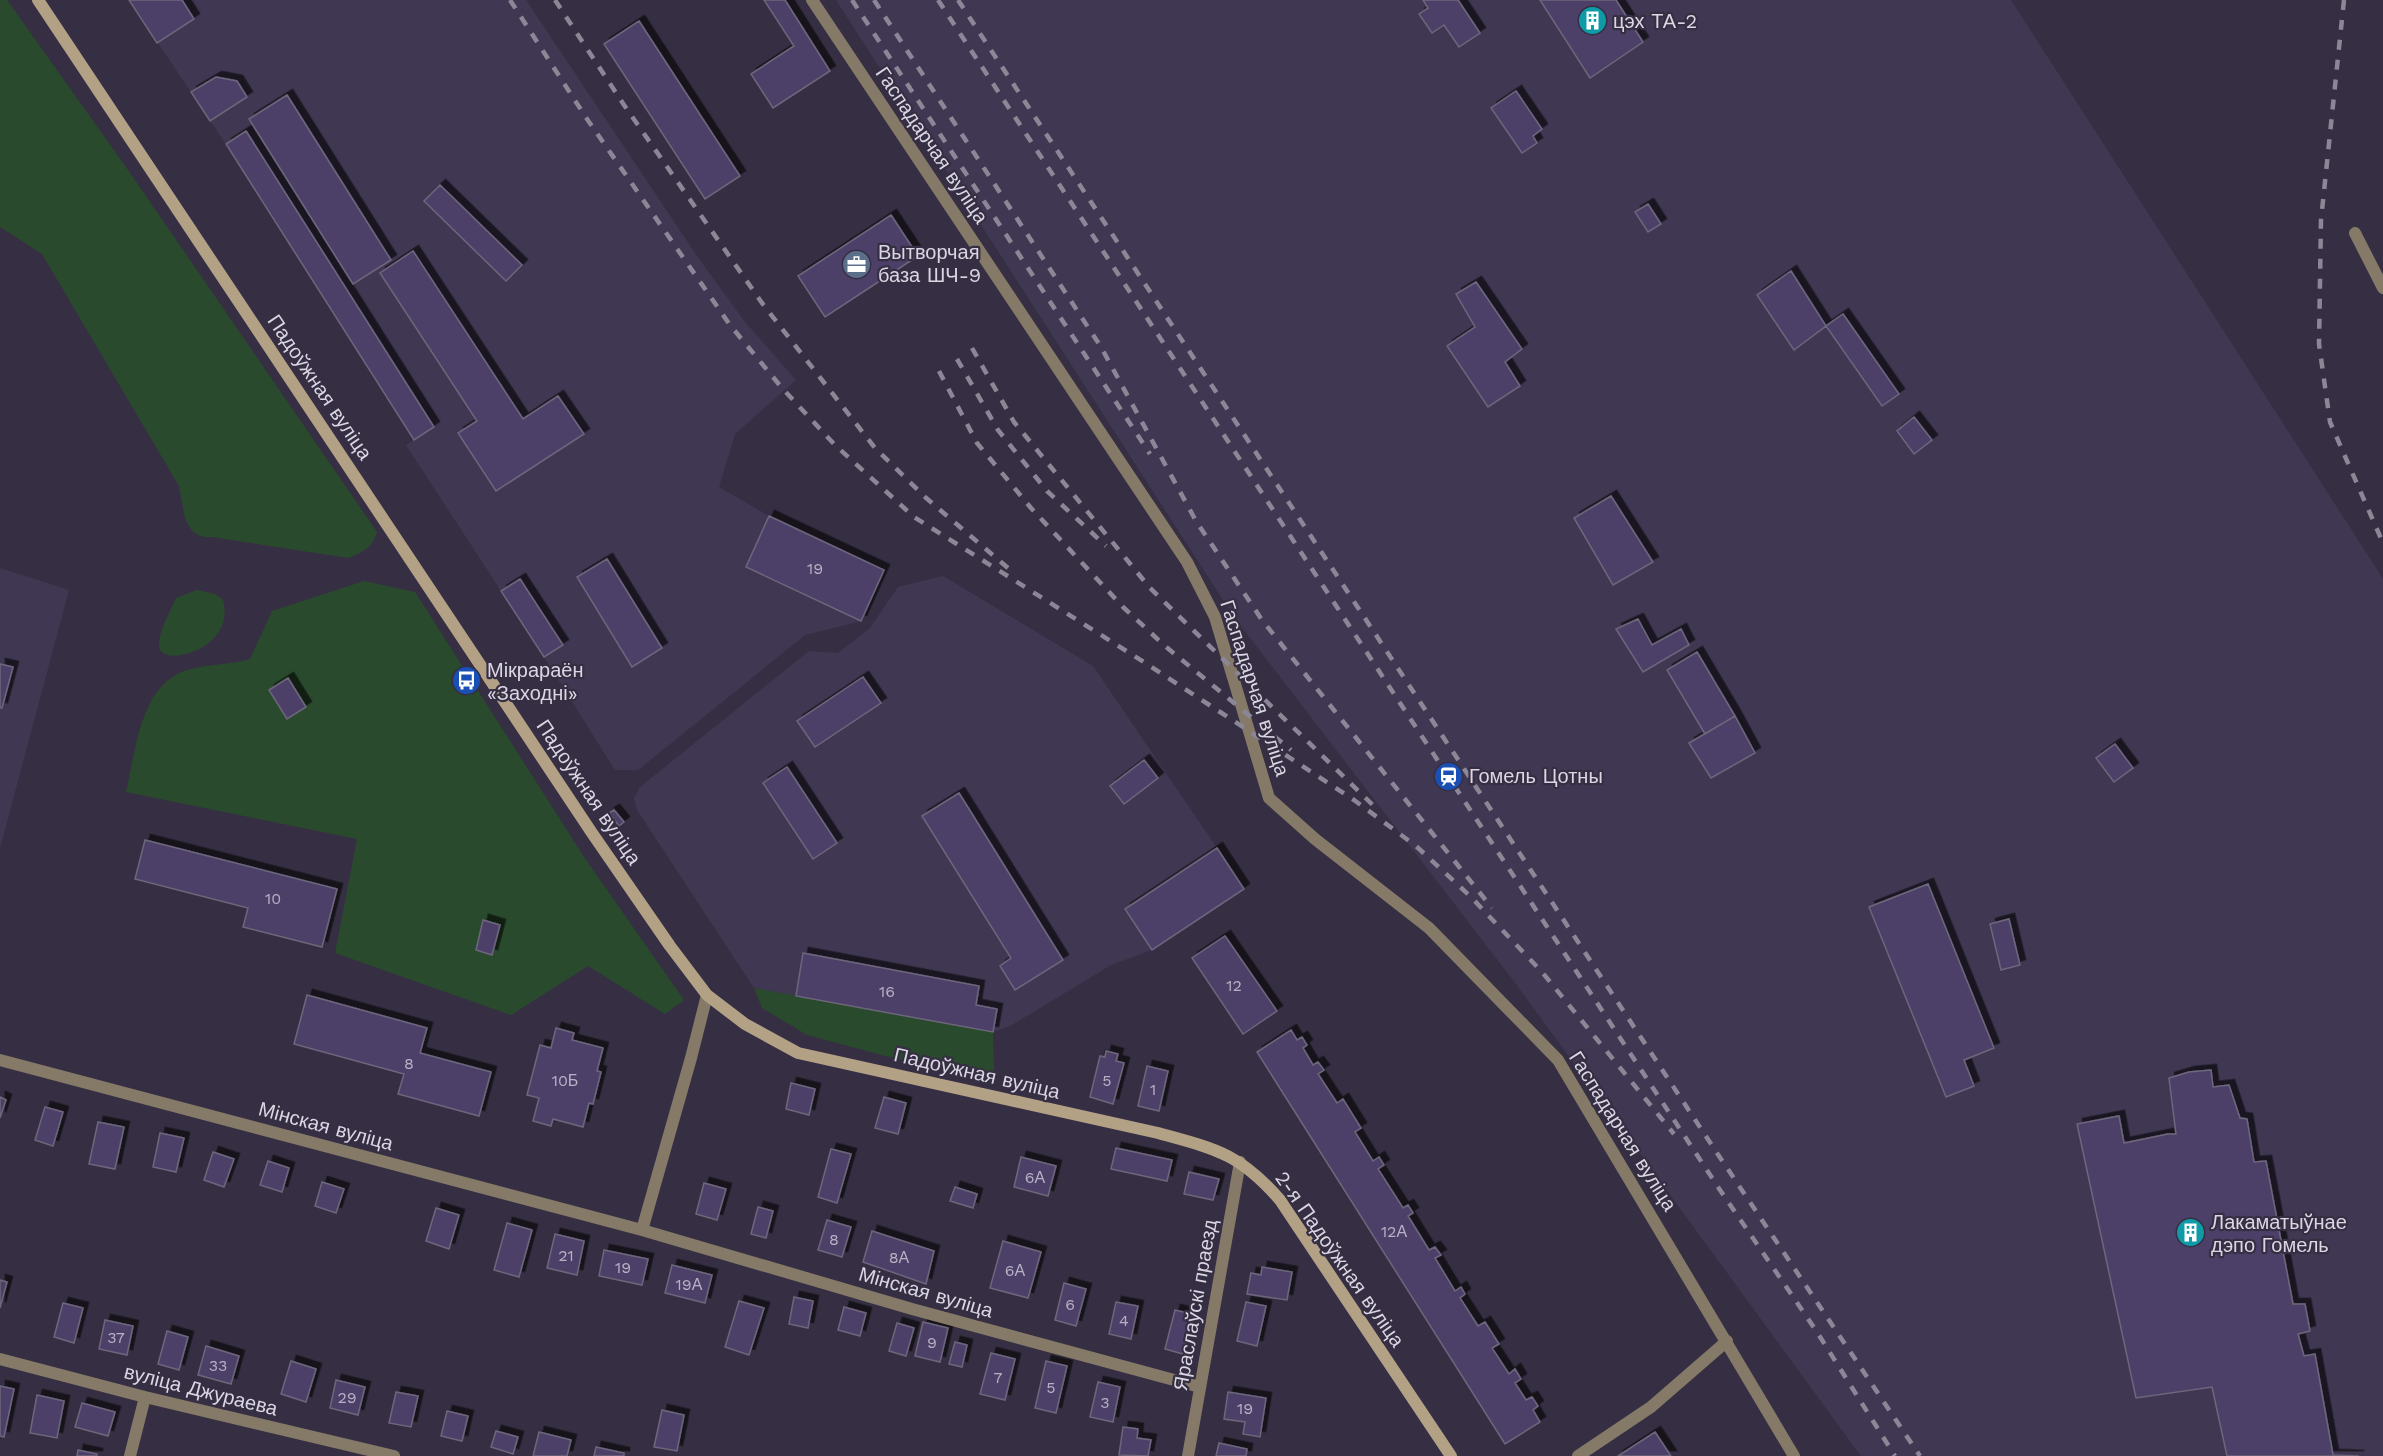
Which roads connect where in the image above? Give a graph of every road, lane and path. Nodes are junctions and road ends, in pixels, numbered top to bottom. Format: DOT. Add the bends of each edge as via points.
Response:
graph roads {
  1 [pos="38,0"];
  2 [pos="812,0"];
  3 [pos="2355,233"];
  4 [pos="2383,288"];
  5 [pos="707,995"];
  6 [pos="0,1060"];
  7 [pos="1158,1133"];
  8 [pos="1240,1162"];
  9 [pos="642,1230"];
  10 [pos="1727,1341"];
  11 [pos="0,1359"];
  12 [pos="1200,1387"];
  13 [pos="145,1397"];
  14 [pos="130,1456"];
  15 [pos="394,1456"];
  16 [pos="1188,1456"];
  17 [pos="1451,1456"];
  18 [pos="1578,1456"];
  19 [pos="1794,1456"];
  1 -- 5 [label="main road, Падоўжная вуліца" via="592,832"];
  2 -- 10 [label="street, Гаспадарчая вуліца" via="1187,562 1215,617 1232,665 1269,798 1429,928 1558,1060"];
  3 -- 4 [label="street"];
  5 -- 7 [label="main road, Падоўжная вуліца" via="745,1024 798,1053"];
  5 -- 9 [label="street"];
  6 -- 9 [label="street, Мінская вуліца"];
  7 -- 8 [label="main road, 2-я Падоўжная вуліца" via="1203,1145"];
  8 -- 12 [label="street, Яраслаўскі праезд"];
  8 -- 17 [label="main road, 2-я Падоўжная вуліца" via="1280,1200"];
  9 -- 12 [label="street, Мінская вуліца"];
  10 -- 18 [label="street" via="1651,1407"];
  10 -- 19 [label="street, Гаспадарчая вуліца"];
  11 -- 13 [label="street, вуліца Джураева"];
  12 -- 16 [label="street, Яраслаўскі праезд"];
  13 -- 14 [label="street"];
  13 -- 15 [label="street, вуліца Джураева"];
}
